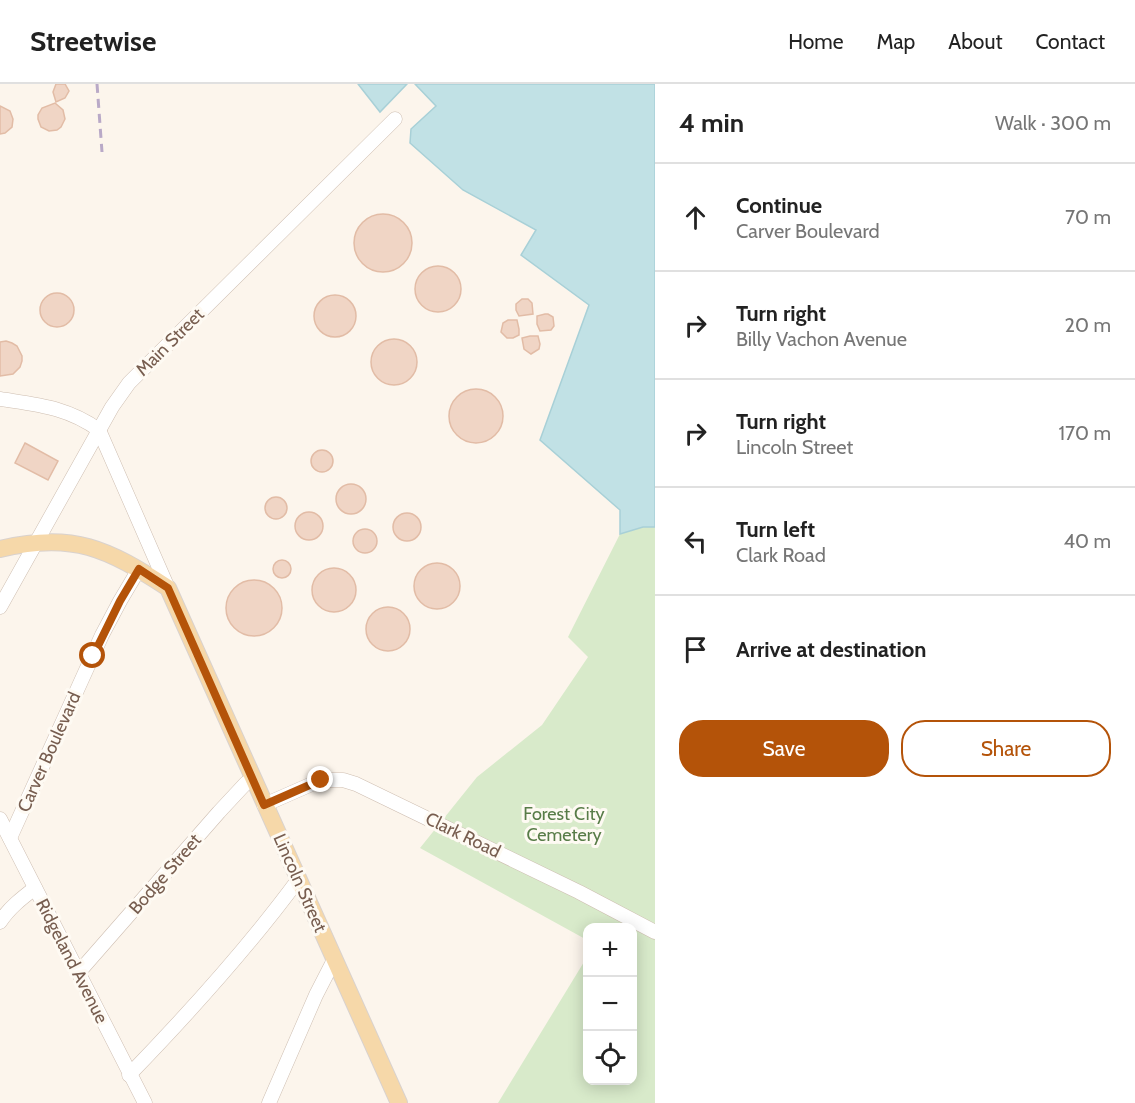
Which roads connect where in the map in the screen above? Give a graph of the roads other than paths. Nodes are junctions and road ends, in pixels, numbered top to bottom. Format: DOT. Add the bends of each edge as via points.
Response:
graph roads {
  1 [pos="395,119"];
  2 [pos="0,399"];
  3 [pos="99,430"];
  4 [pos="36,542"];
  5 [pos="0,549"];
  6 [pos="139,569"];
  7 [pos="168,588"];
  8 [pos="0,607"];
  9 [pos="254,779"];
  10 [pos="264,805"];
  11 [pos="0,819"];
  12 [pos="10,838"];
  13 [pos="298,880"];
  14 [pos="35,888"];
  15 [pos="0,922"];
  16 [pos="655,932"];
  17 [pos="334,960"];
  18 [pos="79,972"];
  19 [pos="129,1075"];
  20 [pos="145,1103"];
  21 [pos="268,1103"];
  22 [pos="399,1103"];
  1 -- 3 [label="street, Main Street" via="138,374"];
  2 -- 3 [label="street" via="61,409"];
  3 -- 4 [label="street, Main Street"];
  3 -- 7 [label="street, Lincoln Street"];
  4 -- 5 [label="main road"];
  4 -- 6 [label="main road" via="90,547"];
  4 -- 8 [label="street, Main Street"];
  6 -- 7 [label="main road"];
  6 -- 12 [label="street, Carver Boulevard" via="102,635"];
  7 -- 9 [label="main road, Lincoln Street"];
  9 -- 10 [label="main road, Lincoln Street"];
  9 -- 18 [label="street, Bodge Street" via="219,812"];
  10 -- 13 [label="main road, Lincoln Street"];
  10 -- 16 [label="street, Clark Road" via="321,780 344,780"];
  11 -- 12 [label="street, Ridgeland Avenue"];
  12 -- 14 [label="street, Ridgeland Avenue"];
  13 -- 17 [label="main road, Lincoln Street"];
  13 -- 19 [label="street" via="244,949"];
  14 -- 15 [label="street" via="13,905"];
  14 -- 18 [label="street, Ridgeland Avenue"];
  17 -- 21 [label="street"];
  17 -- 22 [label="main road, Lincoln Street"];
  18 -- 19 [label="street, Ridgeland Avenue"];
  19 -- 20 [label="street, Ridgeland Avenue"];
}
